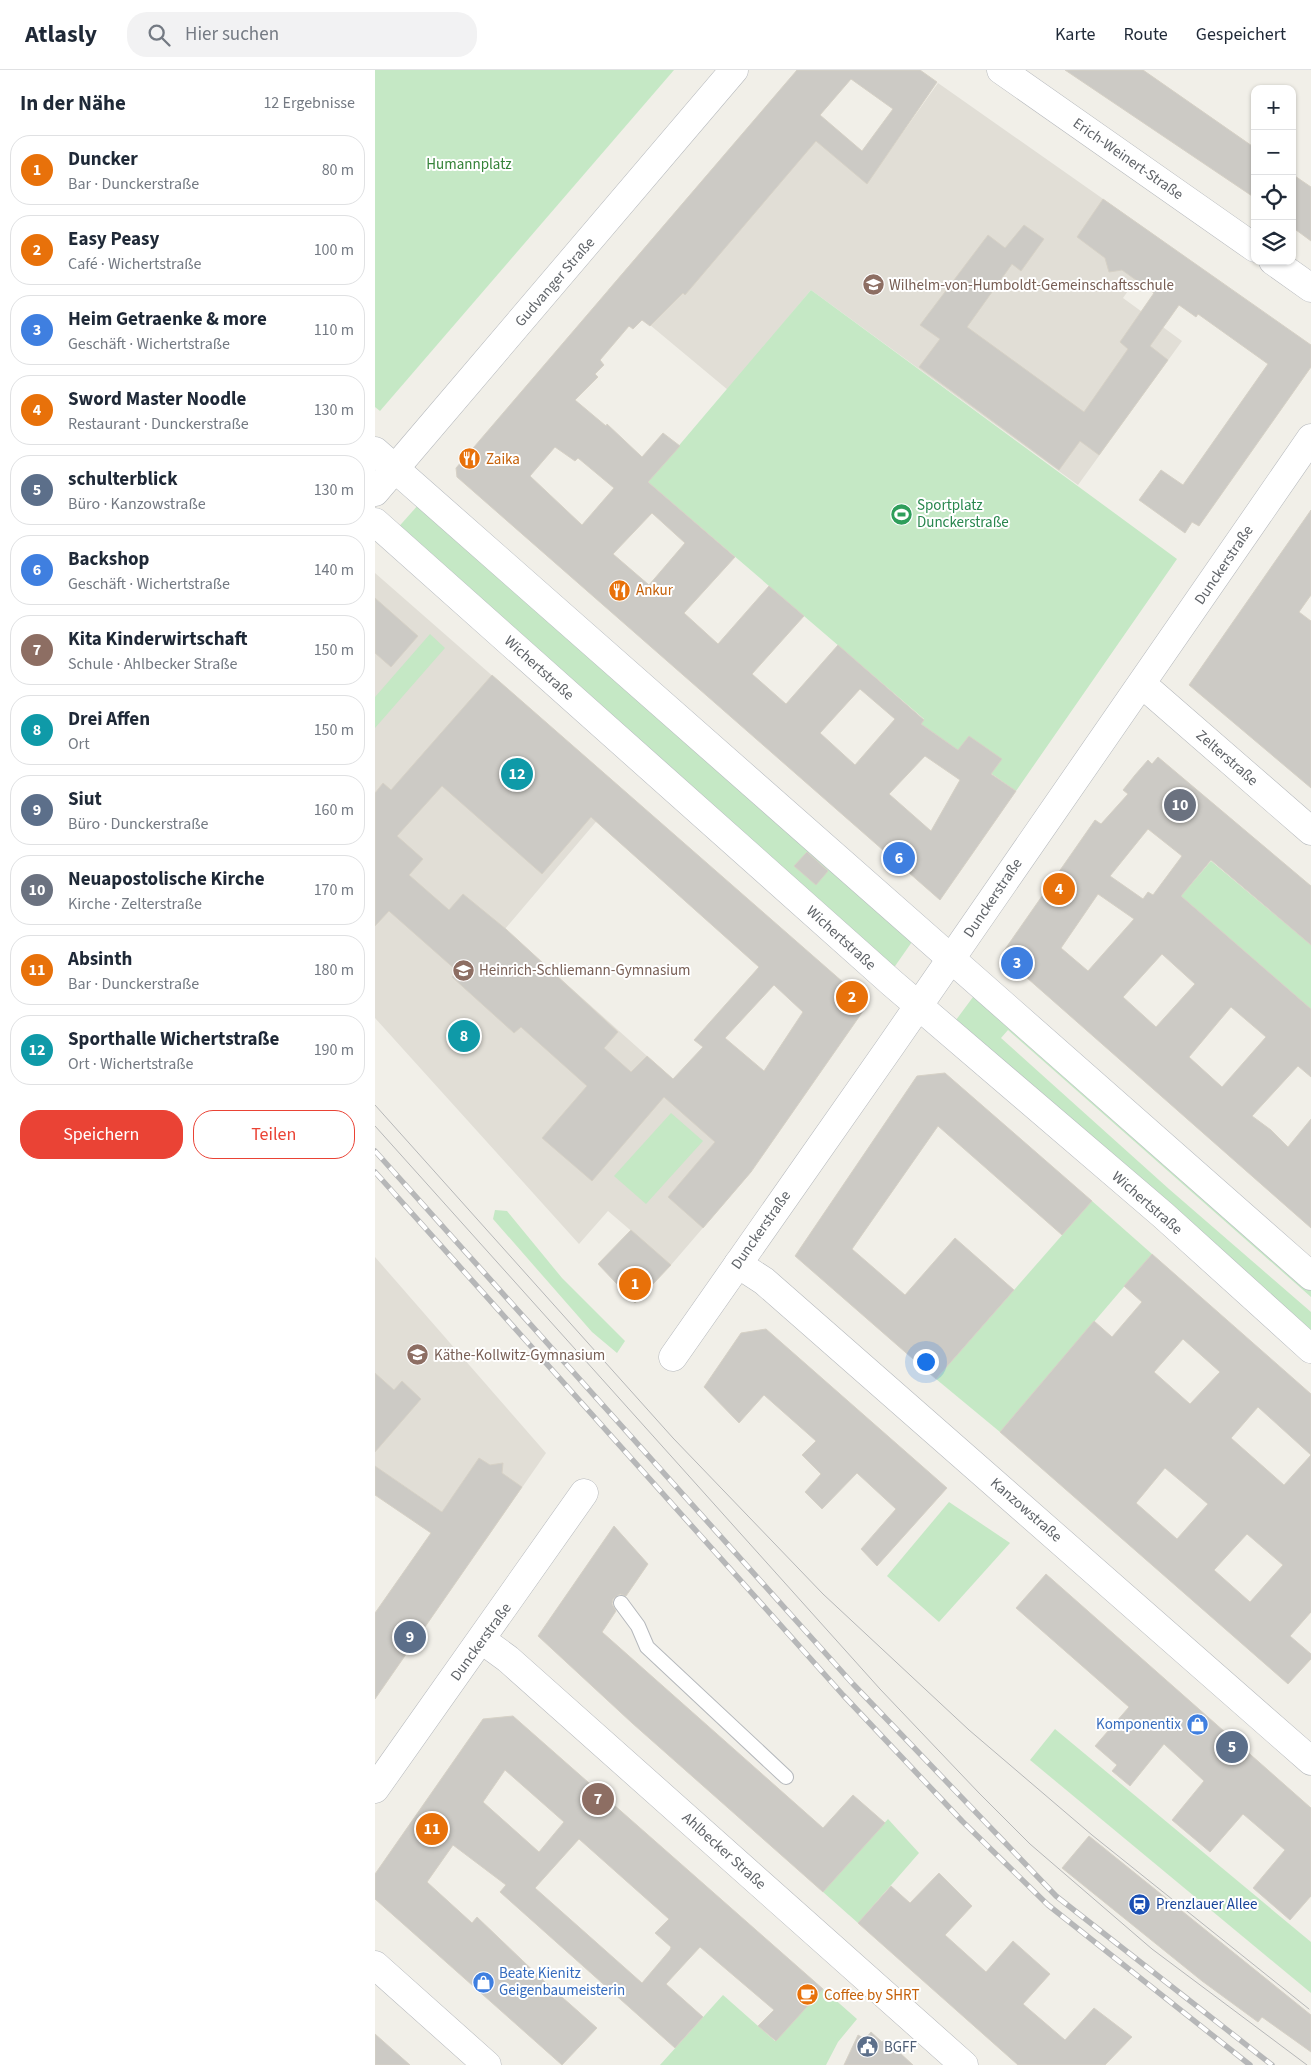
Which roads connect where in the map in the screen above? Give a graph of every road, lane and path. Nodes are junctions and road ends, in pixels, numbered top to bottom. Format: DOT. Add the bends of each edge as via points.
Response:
graph roads {
  1 [pos="734,70"];
  2 [pos="1001,70"];
  3 [pos="1251,245"];
  4 [pos="1279,265"];
  5 [pos="1311,288"];
  6 [pos="1311,438"];
  7 [pos="385,460"];
  8 [pos="375,492"];
  9 [pos="375,522"];
  10 [pos="1142,684"];
  11 [pos="1311,831"];
  12 [pos="951,960"];
  13 [pos="919,1006"];
  14 [pos="738,1264"];
  15 [pos="1311,1276"];
  16 [pos="1311,1349"];
  17 [pos="673,1357"];
  18 [pos="584,1494"];
  19 [pos="621,1603"];
  20 [pos="482,1640"];
  21 [pos="1311,1761"];
  22 [pos="786,1777"];
  23 [pos="375,1789"];
  24 [pos="375,1965"];
  25 [pos="487,2065"];
  26 [pos="963,2065"];
  1 -- 7 [label="street, Gudvanger Straße"];
  2 -- 3 [label="street, Erich-Weinert-Straße"];
  4 -- 5 [label="street"];
  6 -- 10 [label="street, Dunckerstraße"];
  7 -- 8 [label="street, Gudvanger Straße"];
  7 -- 12 [label="street"];
  9 -- 13 [label="street, Wichertstraße"];
  10 -- 11 [label="street, Zelterstraße"];
  10 -- 12 [label="street, Dunckerstraße"];
  12 -- 13 [label="street, Dunckerstraße"];
  12 -- 15 [label="street"];
  13 -- 14 [label="street, Dunckerstraße"];
  13 -- 16 [label="street, Wichertstraße" via="1163,1216"];
  14 -- 17 [label="street, Dunckerstraße"];
  14 -- 21 [label="street, Kanzowstraße" via="771,1288"];
  18 -- 20 [label="street, Dunckerstraße"];
  19 -- 22 [label="lane" via="638,1626 647,1647"];
  20 -- 23 [label="street, Dunckerstraße"];
  20 -- 26 [label="street, Ahlbecker Straße" via="508,1659"];
  24 -- 25 [label="street"];
}
